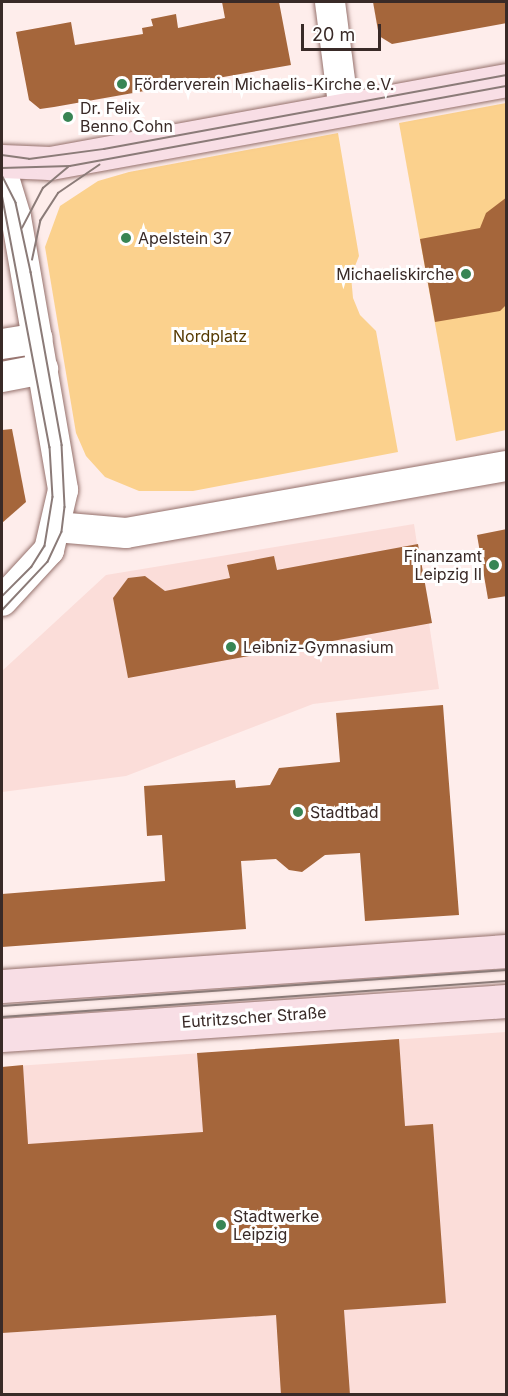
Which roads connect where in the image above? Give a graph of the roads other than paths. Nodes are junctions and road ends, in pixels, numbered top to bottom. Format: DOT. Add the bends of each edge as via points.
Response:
graph roads {
  1 [pos="330,2"];
  2 [pos="507,81"];
  3 [pos="344,111"];
  4 [pos="2,161"];
  5 [pos="2,171"];
  6 [pos="38,338"];
  7 [pos="2,344"];
  8 [pos="43,369"];
  9 [pos="2,376"];
  10 [pos="507,466"];
  11 [pos="56,527"];
  12 [pos="2,601"];
  13 [pos="507,951"];
  14 [pos="2,986"];
  15 [pos="507,1001"];
  16 [pos="2,1035"];
  1 -- 3 [label="street"];
  2 -- 3 [label="main road"];
  3 -- 4 [label="main road" via="50,163"];
  5 -- 6 [label="street" via="16,217"];
  6 -- 7 [label="street"];
  6 -- 8 [label="street"];
  8 -- 9 [label="street"];
  8 -- 11 [label="street" via="63,490"];
  10 -- 11 [label="street" via="126,533"];
  11 -- 12 [label="street" via="42,562"];
  13 -- 14 [label="main road"];
  15 -- 16 [label="main road, Eutritzscher Straße"];
}
